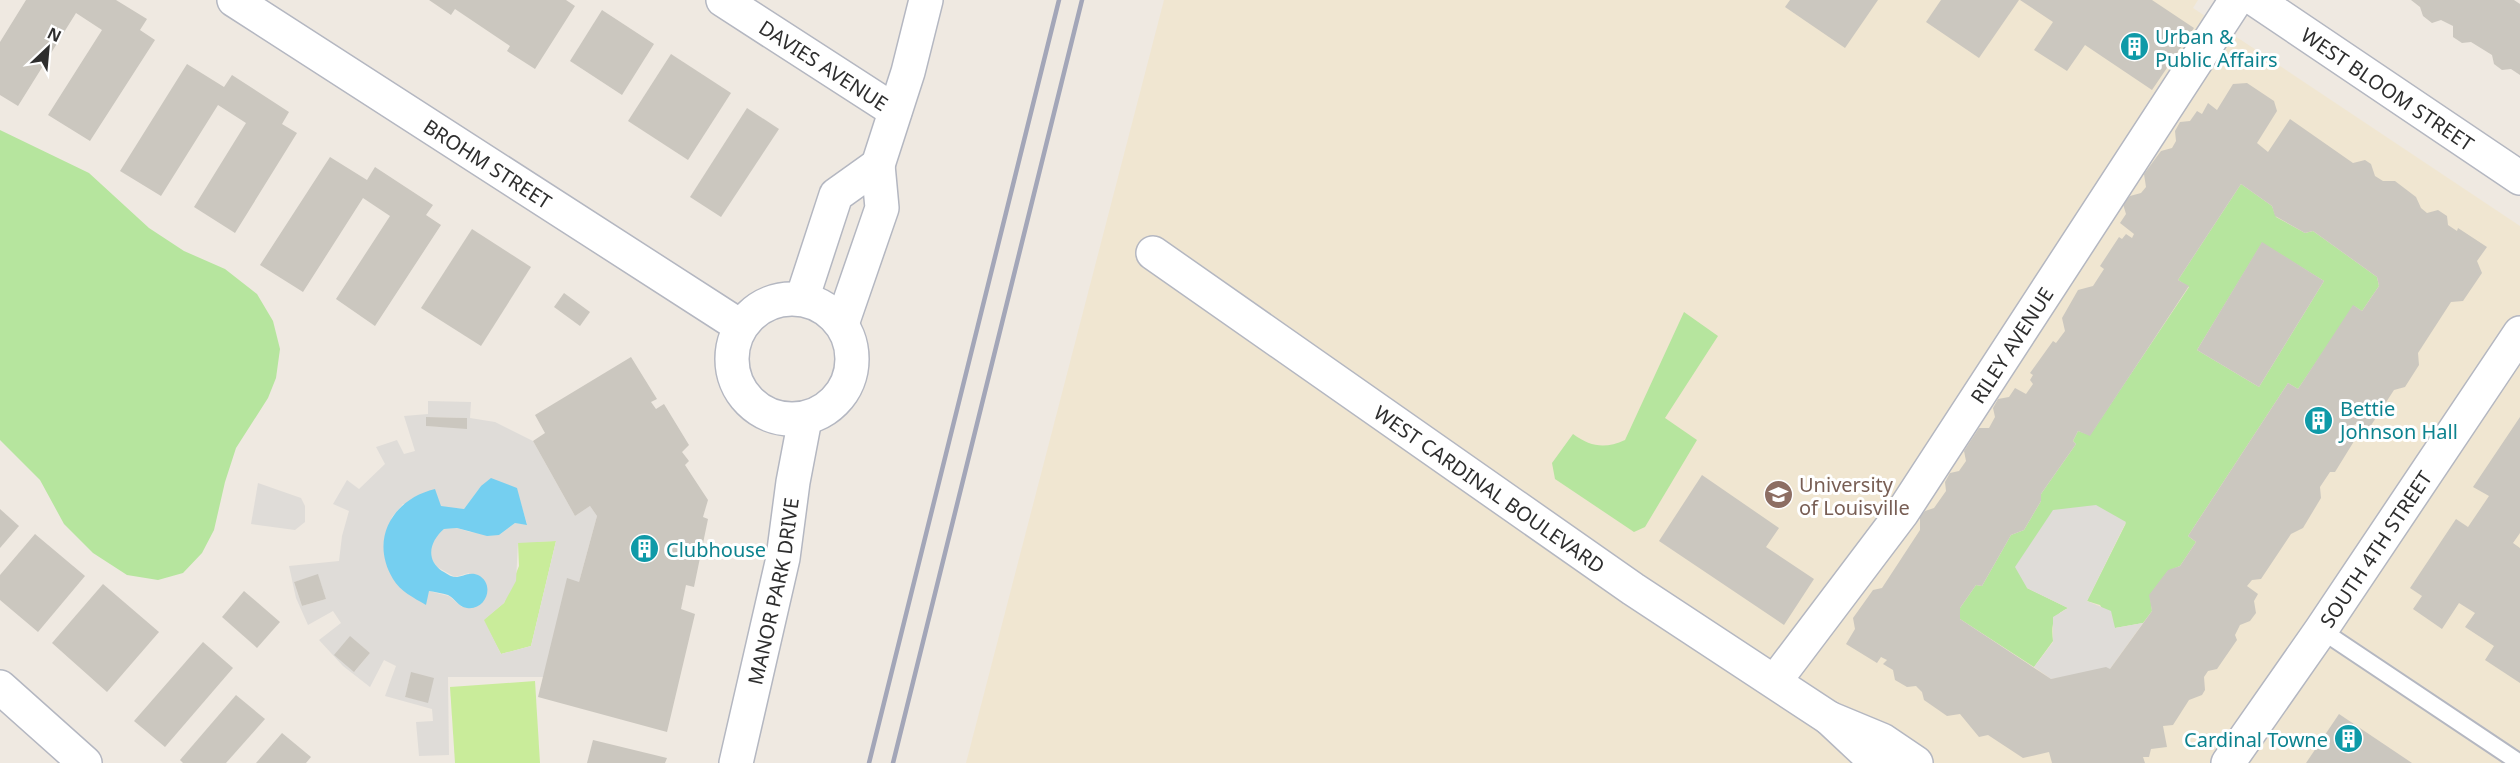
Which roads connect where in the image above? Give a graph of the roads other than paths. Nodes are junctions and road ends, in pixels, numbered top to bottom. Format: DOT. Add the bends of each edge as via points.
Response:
graph roads {
  1 [pos="234,0"];
  2 [pos="723,0"];
  3 [pos="926,0"];
  4 [pos="2236,0"];
  5 [pos="2256,0"];
  6 [pos="896,111"];
  7 [pos="878,165"];
  8 [pos="2520,178"];
  9 [pos="1153,253"];
  10 [pos="802,299"];
  11 [pos="842,324"];
  12 [pos="740,326"];
  13 [pos="2520,333"];
  14 [pos="805,419"];
  15 [pos="2321,630"];
  16 [pos="1776,681"];
  17 [pos="0,687"];
  18 [pos="1829,718"];
  19 [pos="85,763"];
  20 [pos="736,763"];
  21 [pos="1877,763"];
  22 [pos="1916,763"];
  23 [pos="2228,763"];
  24 [pos="2520,763"];
  1 -- 12 [label="street, BROHM STREET"];
  2 -- 6 [label="street, DAVIES AVENUE"];
  3 -- 6 [label="street"];
  4 -- 16 [label="street, RILEY AVENUE" via="1902,513"];
  5 -- 8 [label="street, WEST BLOOM STREET"];
  6 -- 7 [label="street"];
  7 -- 10 [label="street" via="836,195"];
  7 -- 11 [label="street" via="882,208"];
  9 -- 16 [label="street, WEST CARDINAL BOULEVARD" via="1633,589"];
  10 -- 11 [label="street" via="825,308"];
  10 -- 12 [label="street" via="778,300 757,309"];
  11 -- 14 [label="street" via="851,346 852,370 843,392 827,409"];
  12 -- 14 [label="street" via="732,348 732,372 742,394 759,410 774,416"];
  13 -- 15 [label="street, SOUTH 4TH STREET"];
  14 -- 20 [label="street, MANOR PARK DRIVE" via="783,558"];
  15 -- 23 [label="street, SOUTH 4TH STREET"];
  15 -- 24 [label="lane"];
  16 -- 18 [label="street, WEST CARDINAL BOULEVARD"];
  17 -- 19 [label="street"];
  18 -- 21 [label="street, WEST CARDINAL BOULEVARD"];
  18 -- 22 [label="street, WEST CARDINAL BOULEVARD" via="1882,740"];
}
